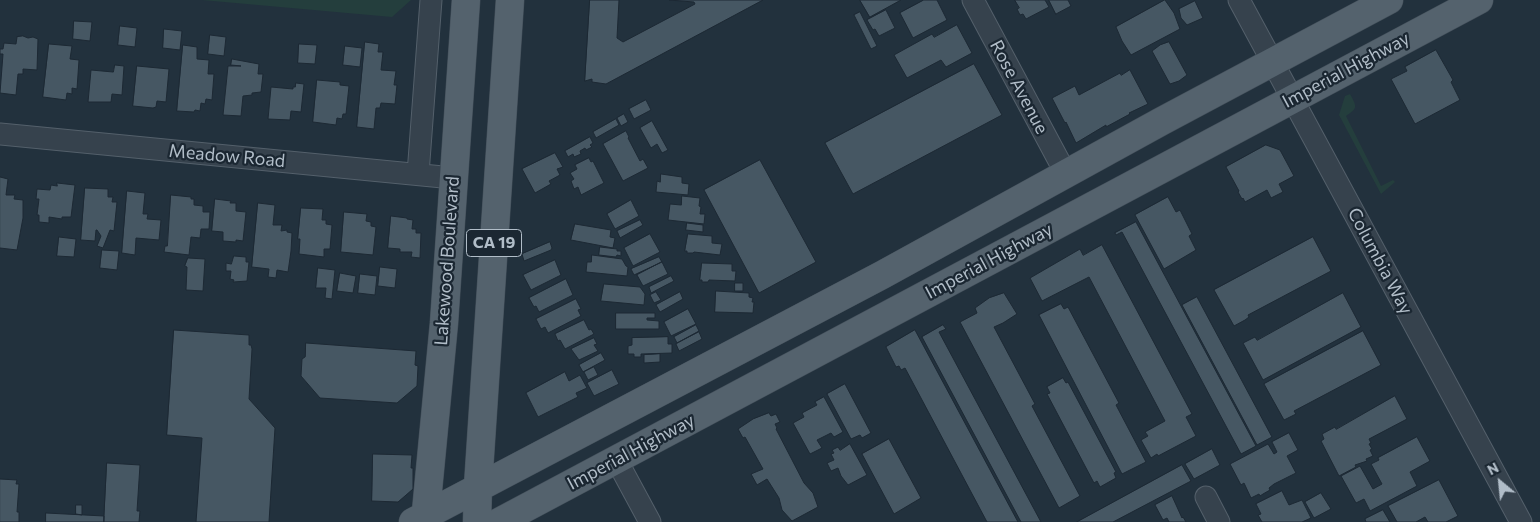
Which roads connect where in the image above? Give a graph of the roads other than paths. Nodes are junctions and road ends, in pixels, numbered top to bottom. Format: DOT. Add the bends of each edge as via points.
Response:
graph roads {
  1 [pos="431,0"];
  2 [pos="466,0"];
  3 [pos="510,0"];
  4 [pos="973,0"];
  5 [pos="1239,0"];
  6 [pos="1388,0"];
  7 [pos="1479,0"];
  8 [pos="1272,62"];
  9 [pos="1293,99"];
  10 [pos="0,134"];
  11 [pos="418,174"];
  12 [pos="1066,174"];
  13 [pos="453,178"];
  14 [pos="616,459"];
  15 [pos="478,486"];
  16 [pos="1206,497"];
  17 [pos="422,520"];
  18 [pos="477,522"];
  19 [pos="499,522"];
  20 [pos="650,522"];
  21 [pos="1219,522"];
  22 [pos="1521,522"];
  1 -- 11 [label="street, Lakewood Boulevard"];
  2 -- 13 [label="main road, Lakewood Boulevard / CA 19"];
  3 -- 15 [label="main road, CA 19"];
  4 -- 12 [label="street, Rose Avenue"];
  5 -- 8 [label="street, Columbia Way"];
  6 -- 8 [label="main road"];
  7 -- 9 [label="main road, Imperial Highway"];
  8 -- 9 [label="street, Columbia Way"];
  8 -- 12 [label="main road"];
  9 -- 14 [label="main road, Imperial Highway"];
  9 -- 22 [label="street, Columbia Way"];
  10 -- 11 [label="street, Meadow Road"];
  11 -- 13 [label="street, Meadow Road"];
  12 -- 15 [label="main road" via="882,275"];
  13 -- 17 [label="main road, Lakewood Boulevard / CA 19" via="444,323"];
  14 -- 19 [label="main road, Imperial Highway"];
  14 -- 20 [label="street"];
  15 -- 17 [label="main road"];
  15 -- 18 [label="main road, CA 19"];
  16 -- 21 [label="street"];
}
